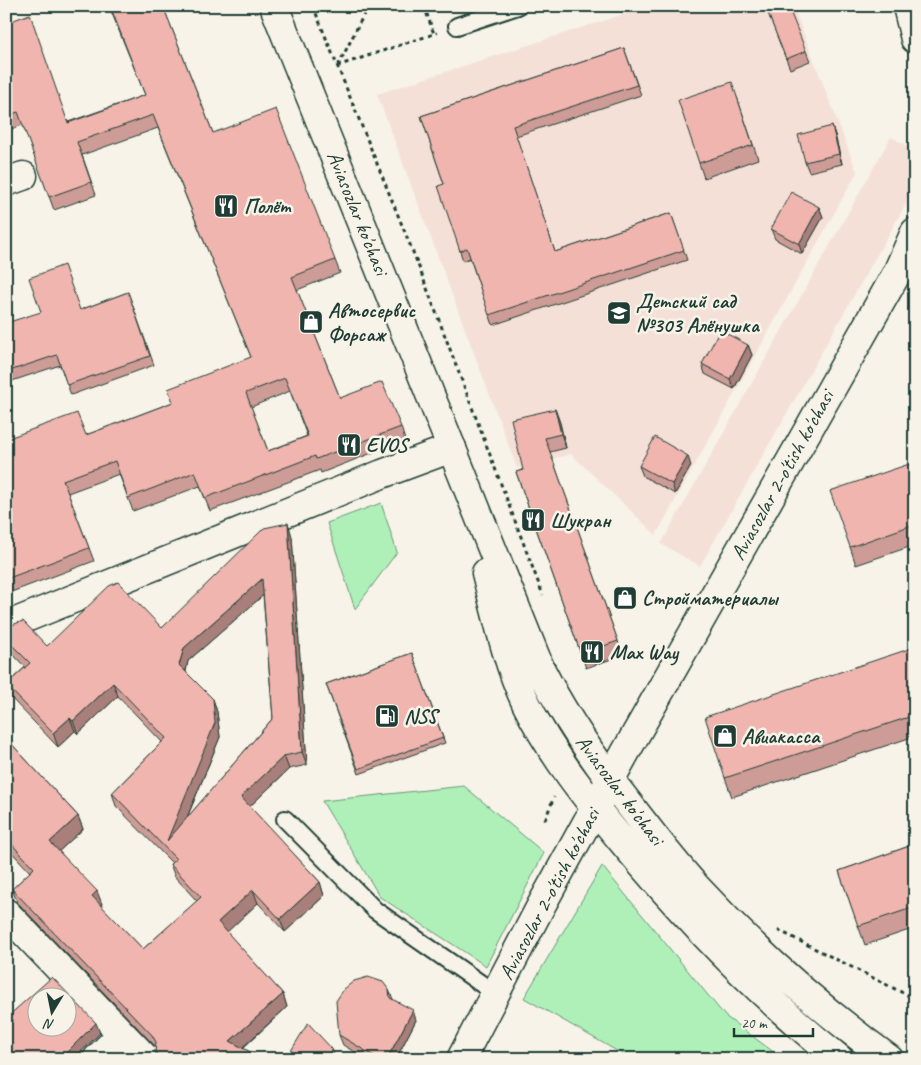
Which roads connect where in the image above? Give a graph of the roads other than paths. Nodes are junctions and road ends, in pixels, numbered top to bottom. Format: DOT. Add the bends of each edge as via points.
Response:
graph roads {
  1 [pos="274,6"];
  2 [pos="518,6"];
  3 [pos="907,6"];
  4 [pos="457,26"];
  5 [pos="915,39"];
  6 [pos="915,232"];
  7 [pos="452,448"];
  8 [pos="6,626"];
  9 [pos="610,780"];
  10 [pos="595,809"];
  11 [pos="285,820"];
  12 [pos="6,913"];
  13 [pos="496,994"];
  14 [pos="121,1035"];
  15 [pos="97,1059"];
  16 [pos="146,1059"];
  17 [pos="461,1059"];
  18 [pos="839,1059"];
  19 [pos="889,1059"];
  1 -- 7 [label="main road, Aviasozlar ko'chasi"];
  2 -- 4 [label="lane"];
  3 -- 5 [label="main road"];
  6 -- 9 [label="main road, Aviasozlar 2-o'tish ko'chasi" via="896,272"];
  7 -- 8 [label="main road"];
  7 -- 9 [label="main road, Aviasozlar ko'chasi" via="540,668 573,728"];
  7 -- 10 [label="main road, Aviasozlar ko'chasi" via="517,681 549,744"];
  9 -- 10 [label="main road, Aviasozlar 2-o'tish ko'chasi"];
  9 -- 19 [label="main road, Aviasozlar ko'chasi" via="696,888 750,944 856,1035"];
  10 -- 13 [label="main road, Aviasozlar 2-o'tish ko'chasi"];
  10 -- 18 [label="main road, Aviasozlar ko'chasi" via="689,919"];
  11 -- 13 [label="lane" via="375,910"];
  12 -- 14 [label="main road"];
  13 -- 17 [label="main road, Aviasozlar 2-o'tish ko'chasi"];
  14 -- 15 [label="main road"];
  14 -- 16 [label="main road"];
}
